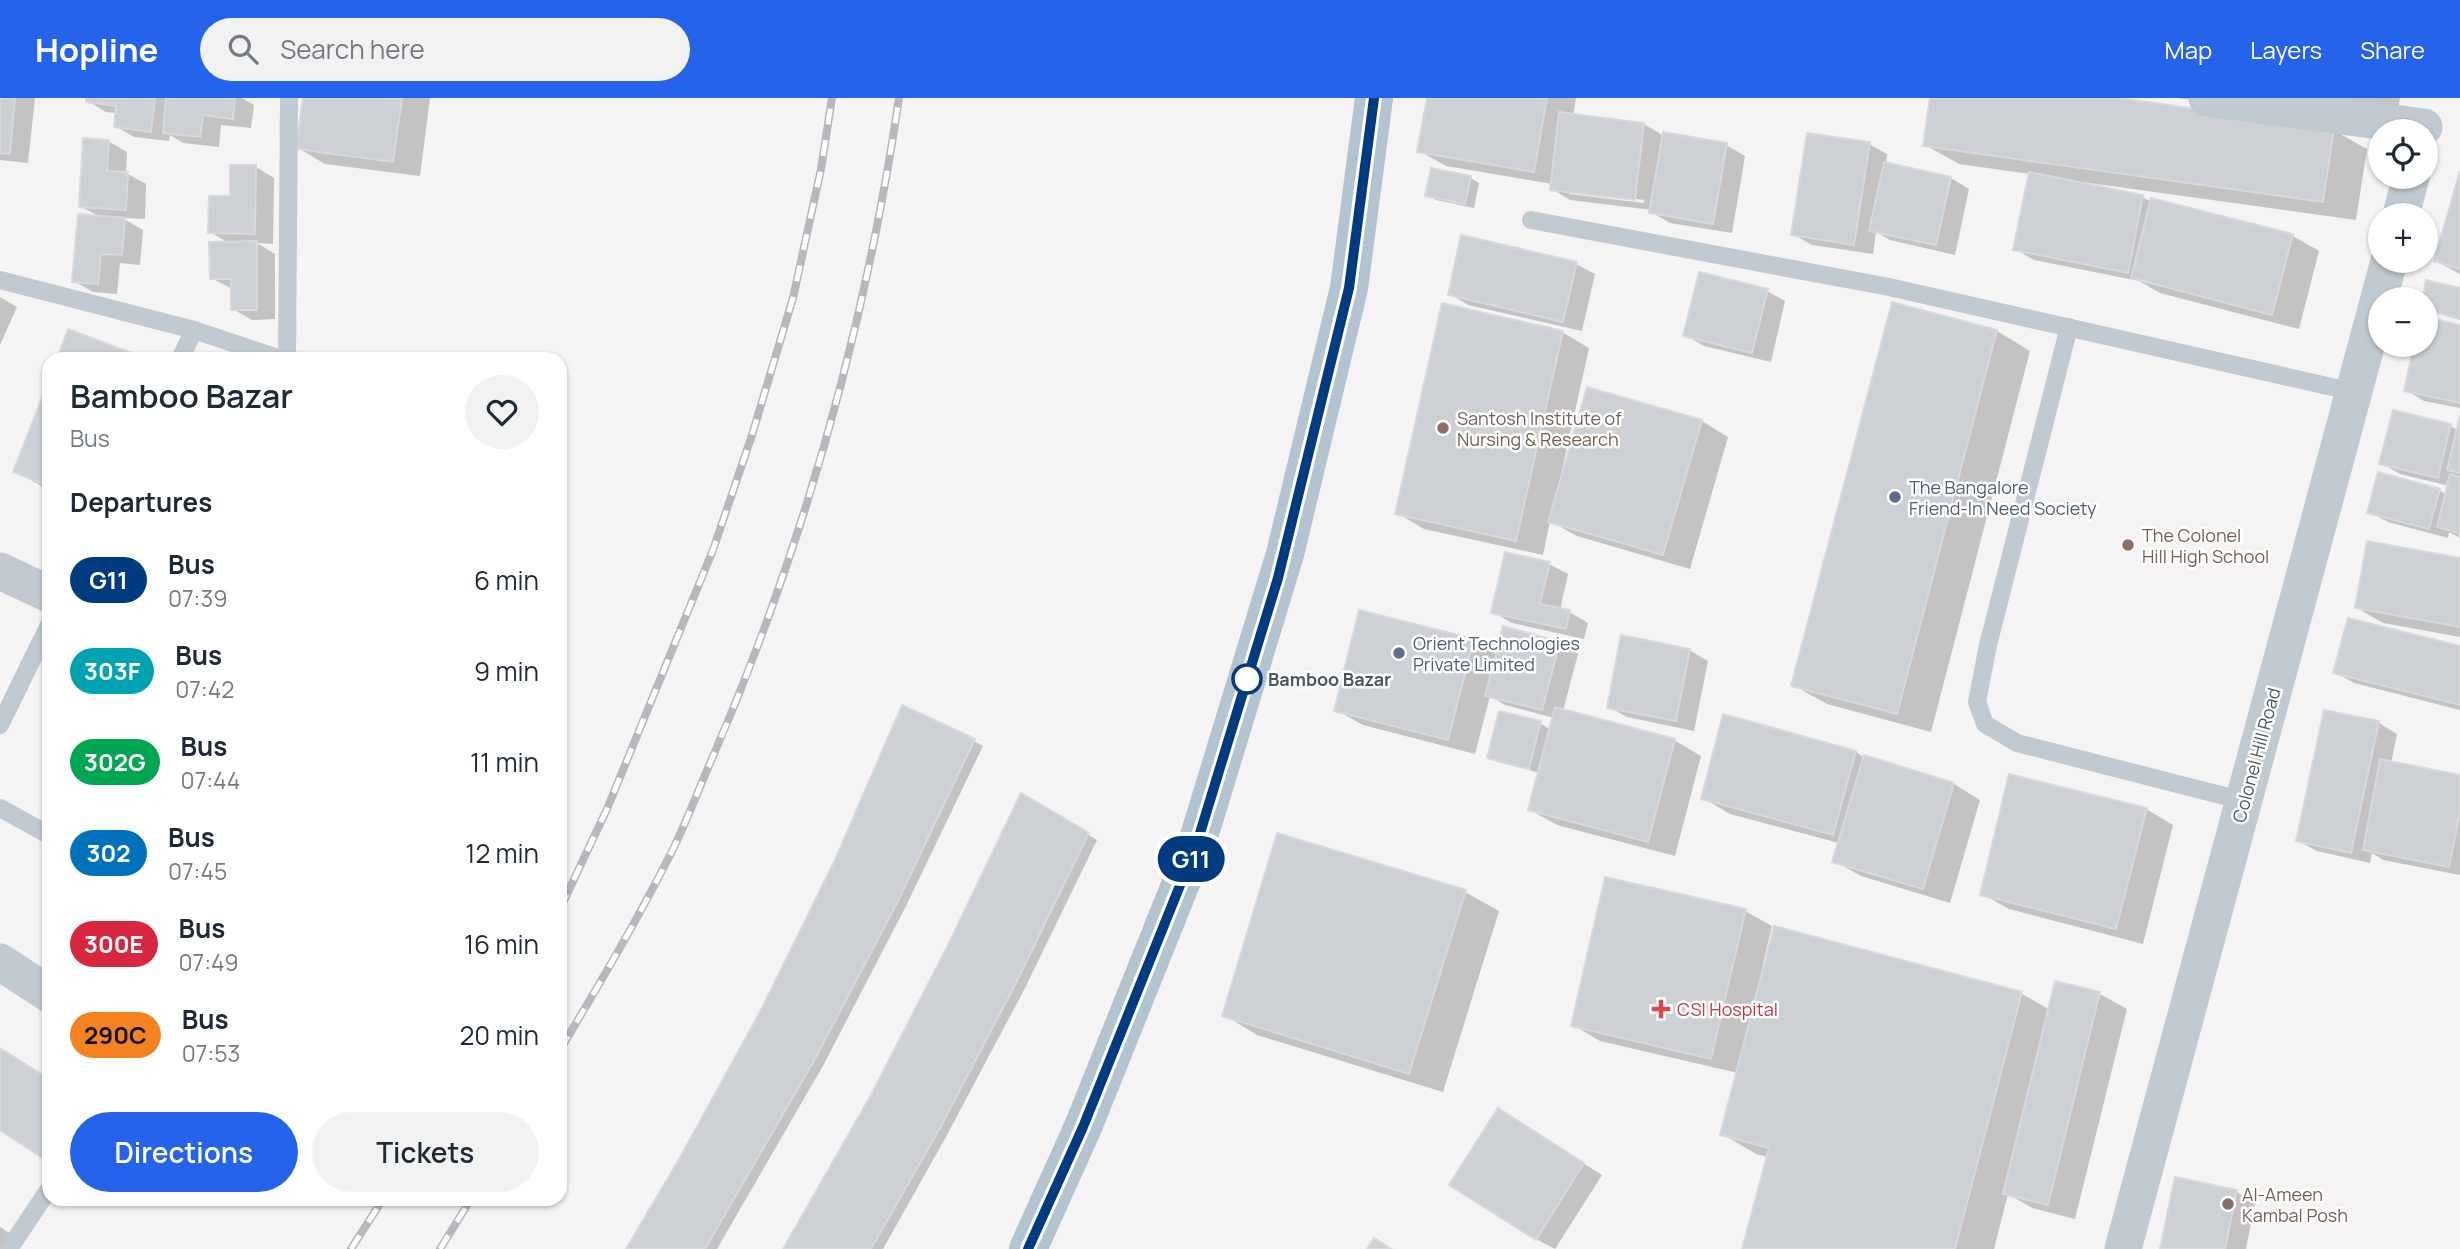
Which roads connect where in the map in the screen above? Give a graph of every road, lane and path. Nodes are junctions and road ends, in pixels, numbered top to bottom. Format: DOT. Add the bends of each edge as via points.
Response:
graph roads {
  1 [pos="289,98"];
  2 [pos="1374,98"];
  3 [pos="2207,98"];
  4 [pos="2427,119"];
  5 [pos="1531,220"];
  6 [pos="2386,273"];
  7 [pos="0,279"];
  8 [pos="2069,327"];
  9 [pos="194,330"];
  10 [pos="183,352"];
  11 [pos="260,352"];
  12 [pos="287,352"];
  13 [pos="2354,391"];
  14 [pos="0,570"];
  15 [pos="42,591"];
  16 [pos="42,639"];
  17 [pos="0,725"];
  18 [pos="2244,801"];
  19 [pos="0,808"];
  20 [pos="42,831"];
  21 [pos="0,962"];
  22 [pos="42,989"];
  23 [pos="42,1200"];
  24 [pos="9,1249"];
  25 [pos="1028,1249"];
  26 [pos="2123,1249"];
  1 -- 12 [label="lane"];
  2 -- 25 [label="main road" via="1349,288 1285,554 1197,843 1083,1127"];
  3 -- 4 [label="street"];
  5 -- 8 [label="lane" via="1889,287"];
  6 -- 13 [label="street, Colonel Hill Road"];
  7 -- 9 [label="lane"];
  8 -- 13 [label="lane"];
  8 -- 18 [label="lane" via="1988,645 1977,702 1985,724 2017,743"];
  9 -- 10 [label="lane"];
  9 -- 11 [label="lane"];
  13 -- 18 [label="street, Colonel Hill Road"];
  14 -- 15 [label="street"];
  16 -- 17 [label="lane"];
  18 -- 26 [label="street, Colonel Hill Road"];
  19 -- 20 [label="lane"];
  21 -- 22 [label="street"];
  23 -- 24 [label="lane"];
}
